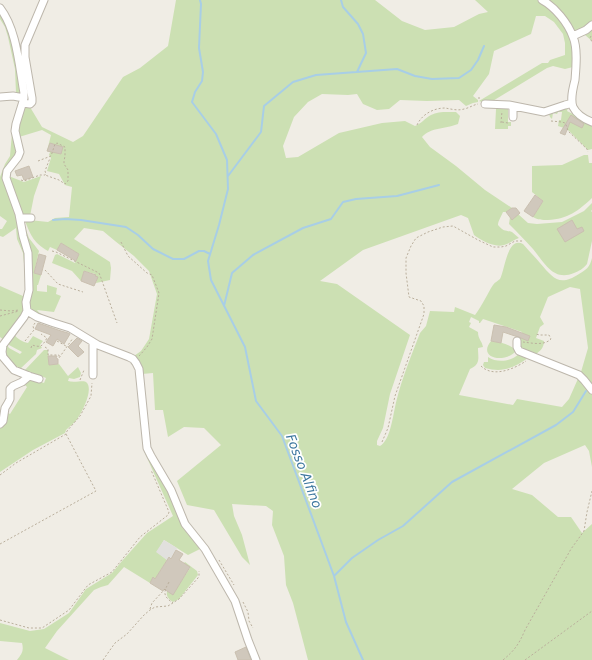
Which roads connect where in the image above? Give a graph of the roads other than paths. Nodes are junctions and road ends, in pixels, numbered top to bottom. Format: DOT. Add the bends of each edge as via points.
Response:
graph roads {
  1 [pos="44,0"];
  2 [pos="542,0"];
  3 [pos="0,8"];
  4 [pos="592,25"];
  5 [pos="573,36"];
  6 [pos="0,97"];
  7 [pos="24,101"];
  8 [pos="485,104"];
  9 [pos="513,106"];
  10 [pos="572,106"];
  11 [pos="510,120"];
  12 [pos="592,122"];
  13 [pos="22,218"];
  14 [pos="31,218"];
  15 [pos="26,310"];
  16 [pos="517,341"];
  17 [pos="93,342"];
  18 [pos="93,375"];
  19 [pos="29,376"];
  20 [pos="39,379"];
  21 [pos="592,390"];
  22 [pos="0,424"];
  23 [pos="256,660"];
  1 -- 7 [label="street" via="25,45 32,102 30,104"];
  2 -- 5 [label="street" via="552,6"];
  3 -- 7 [label="street" via="10,24"];
  4 -- 5 [label="street"];
  5 -- 10 [label="street" via="576,49"];
  6 -- 7 [label="street" via="13,96"];
  7 -- 15 [label="street" via="15,131 20,152 7,171 6,178 19,214 28,253 29,290"];
  8 -- 9 [label="street"];
  9 -- 10 [label="street" via="544,112 569,104"];
  9 -- 11 [label="street"];
  10 -- 12 [label="street" via="579,115"];
  13 -- 14 [label="street"];
  15 -- 17 [label="street" via="37,317 70,328"];
  15 -- 19 [label="street" via="24,317 3,345 2,352 14,370"];
  16 -- 21 [label="street" via="519,351 579,375"];
  17 -- 18 [label="street"];
  17 -- 23 [label="street" via="133,359 136,363 140,376 149,452 171,490 185,524 204,549 235,601"];
  19 -- 20 [label="street"];
  19 -- 22 [label="street" via="10,388 10,399"];
}
